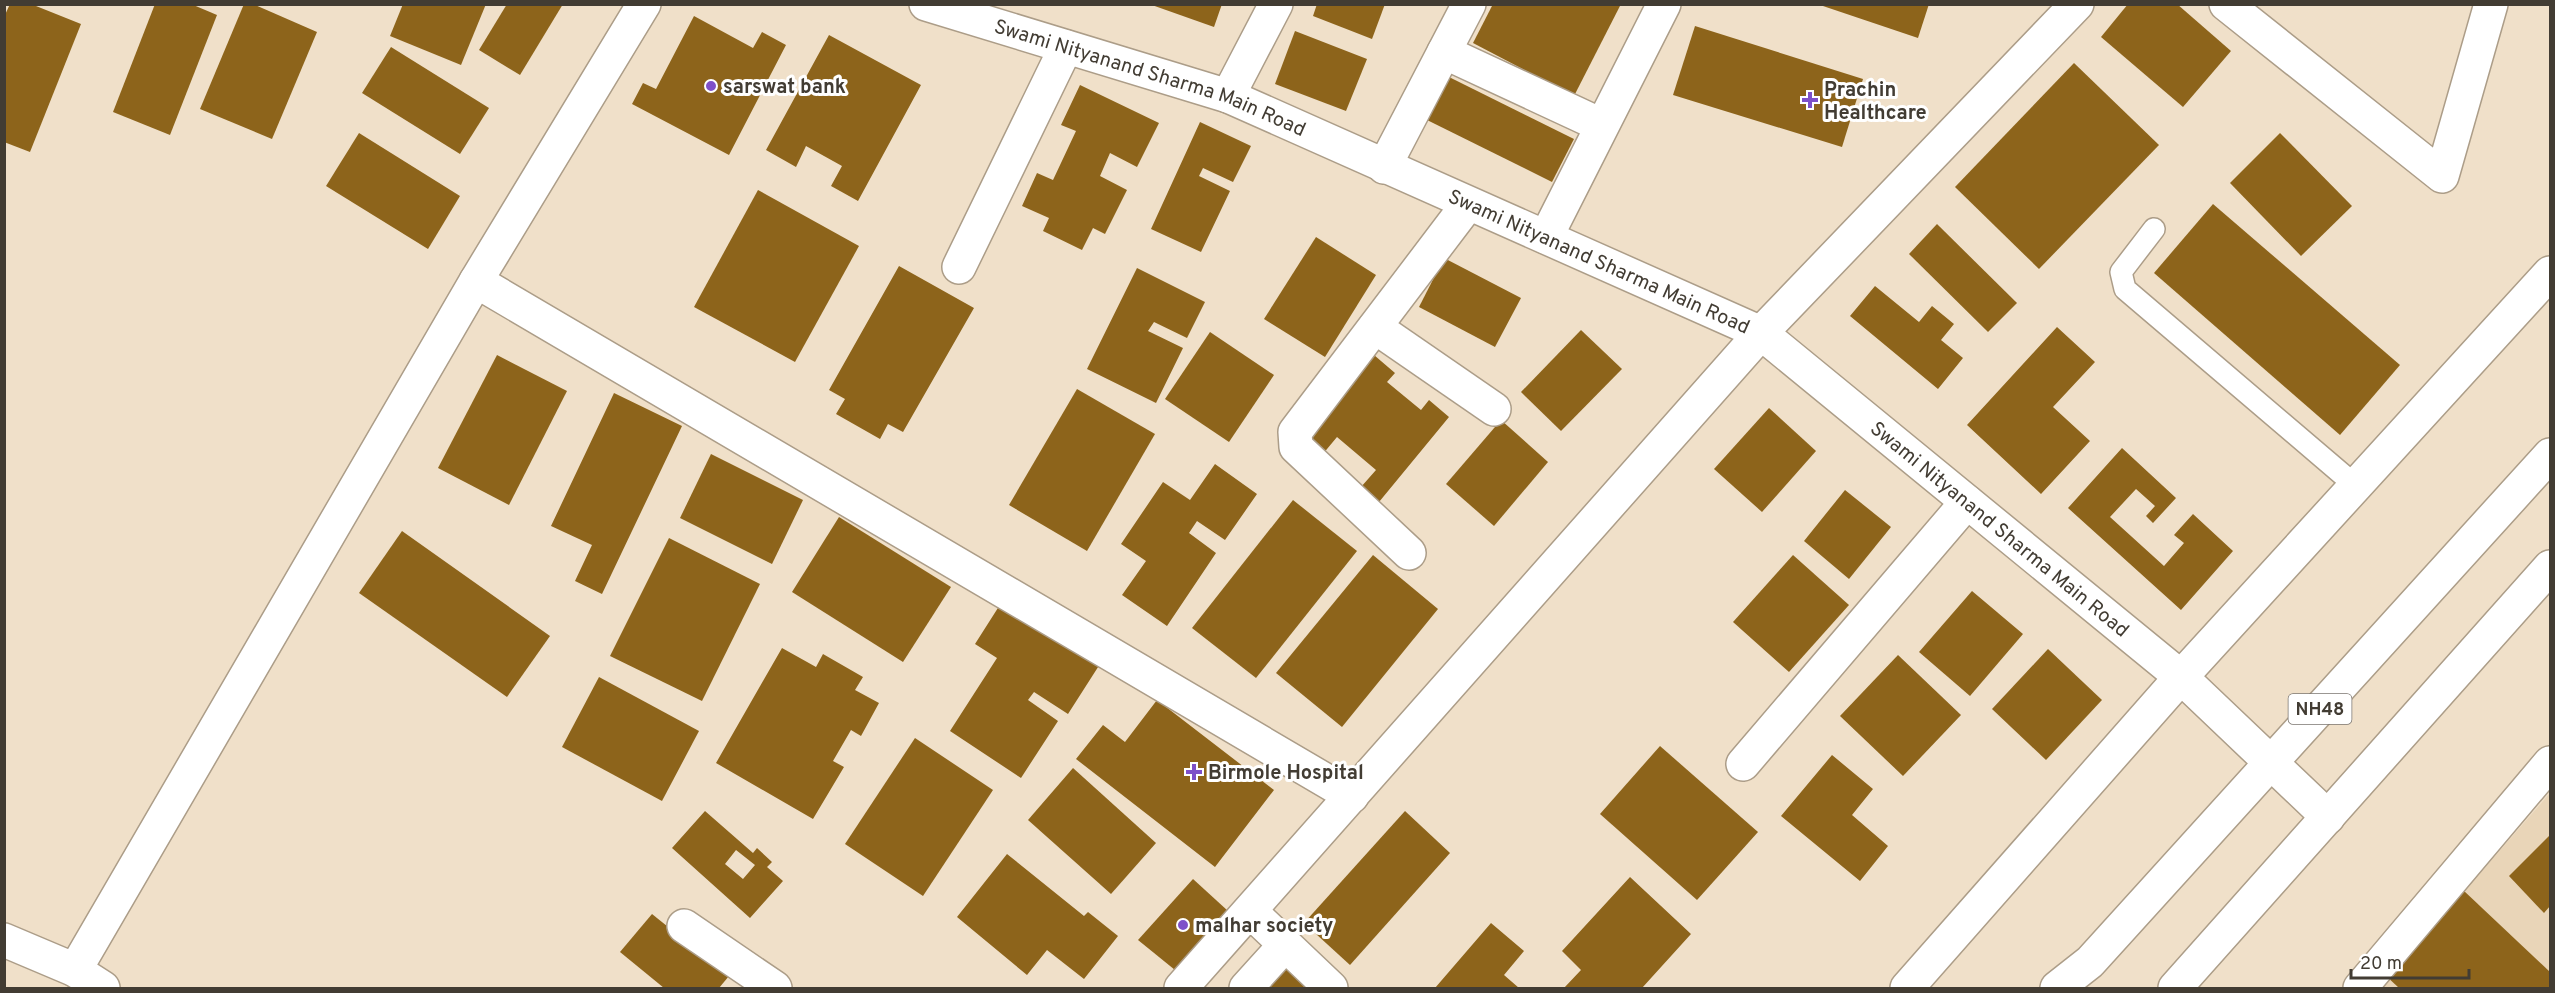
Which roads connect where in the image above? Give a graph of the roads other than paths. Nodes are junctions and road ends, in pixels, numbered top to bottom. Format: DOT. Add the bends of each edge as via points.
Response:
graph roads {
  1 [pos="644,4"];
  2 [pos="926,4"];
  3 [pos="1276,4"];
  4 [pos="1469,4"];
  5 [pos="1664,4"];
  6 [pos="2077,4"];
  7 [pos="2226,4"];
  8 [pos="2491,4"];
  9 [pos="1066,47"];
  10 [pos="1444,52"];
  11 [pos="1227,96"];
  12 [pos="1601,125"];
  13 [pos="1384,167"];
  14 [pos="1468,204"];
  15 [pos="2154,229"];
  16 [pos="1546,237"];
  17 [pos="959,267"];
  18 [pos="2550,273"];
  19 [pos="476,281"];
  20 [pos="1375,327"];
  21 [pos="1761,333"];
  22 [pos="1494,409"];
  23 [pos="2550,455"];
  24 [pos="2356,486"];
  25 [pos="1967,502"];
  26 [pos="1409,552"];
  27 [pos="2550,567"];
  28 [pos="2181,677"];
  29 [pos="2271,763"];
  30 [pos="2550,763"];
  31 [pos="1743,764"];
  32 [pos="1352,796"];
  33 [pos="2328,816"];
  34 [pos="1250,911"];
  35 [pos="684,926"];
  36 [pos="4,940"];
  37 [pos="1285,945"];
  38 [pos="2090,962"];
  39 [pos="75,970"];
  40 [pos="103,988"];
  41 [pos="775,988"];
  42 [pos="1181,988"];
  43 [pos="1246,988"];
  44 [pos="1330,988"];
  45 [pos="1907,988"];
  46 [pos="2057,988"];
  47 [pos="2069,988"];
  48 [pos="2175,988"];
  49 [pos="2360,988"];
  1 -- 19 [label="main road"];
  2 -- 9 [label="main road, Swami Nityanand Sharma Main Road"];
  3 -- 11 [label="main road"];
  4 -- 10 [label="main road"];
  5 -- 12 [label="main road"];
  6 -- 21 [label="main road"];
  7 -- 8 [label="main road" via="2442,176"];
  9 -- 11 [label="main road, Swami Nityanand Sharma Main Road"];
  9 -- 17 [label="main road"];
  10 -- 12 [label="main road"];
  10 -- 13 [label="main road"];
  11 -- 13 [label="main road, Swami Nityanand Sharma Main Road"];
  12 -- 16 [label="main road"];
  13 -- 14 [label="main road, Swami Nityanand Sharma Main Road"];
  14 -- 16 [label="main road, Swami Nityanand Sharma Main Road"];
  14 -- 20 [label="main road"];
  15 -- 24 [label="lane" via="2121,272 2125,289"];
  16 -- 21 [label="main road, Swami Nityanand Sharma Main Road"];
  18 -- 24 [label="main road"];
  19 -- 32 [label="main road"];
  19 -- 39 [label="main road"];
  20 -- 22 [label="main road"];
  20 -- 26 [label="main road" via="1295,432 1296,447"];
  21 -- 25 [label="main road, Swami Nityanand Sharma Main Road"];
  21 -- 32 [label="main road"];
  23 -- 29 [label="main road, NH48"];
  24 -- 28 [label="main road"];
  25 -- 28 [label="main road, Swami Nityanand Sharma Main Road"];
  25 -- 31 [label="main road"];
  27 -- 33 [label="main road"];
  28 -- 29 [label="main road, Swami Nityanand Sharma Main Road"];
  28 -- 45 [label="main road"];
  29 -- 33 [label="main road, Swami Nityanand Sharma Main Road"];
  29 -- 38 [label="main road, NH48"];
  30 -- 49 [label="main road"];
  32 -- 34 [label="main road"];
  33 -- 48 [label="main road"];
  34 -- 37 [label="main road"];
  34 -- 42 [label="main road"];
  35 -- 41 [label="main road"];
  36 -- 39 [label="main road"];
  37 -- 43 [label="main road"];
  37 -- 44 [label="main road"];
  38 -- 46 [label="main road"];
  38 -- 47 [label="main road, NH48"];
  39 -- 40 [label="main road"];
}
